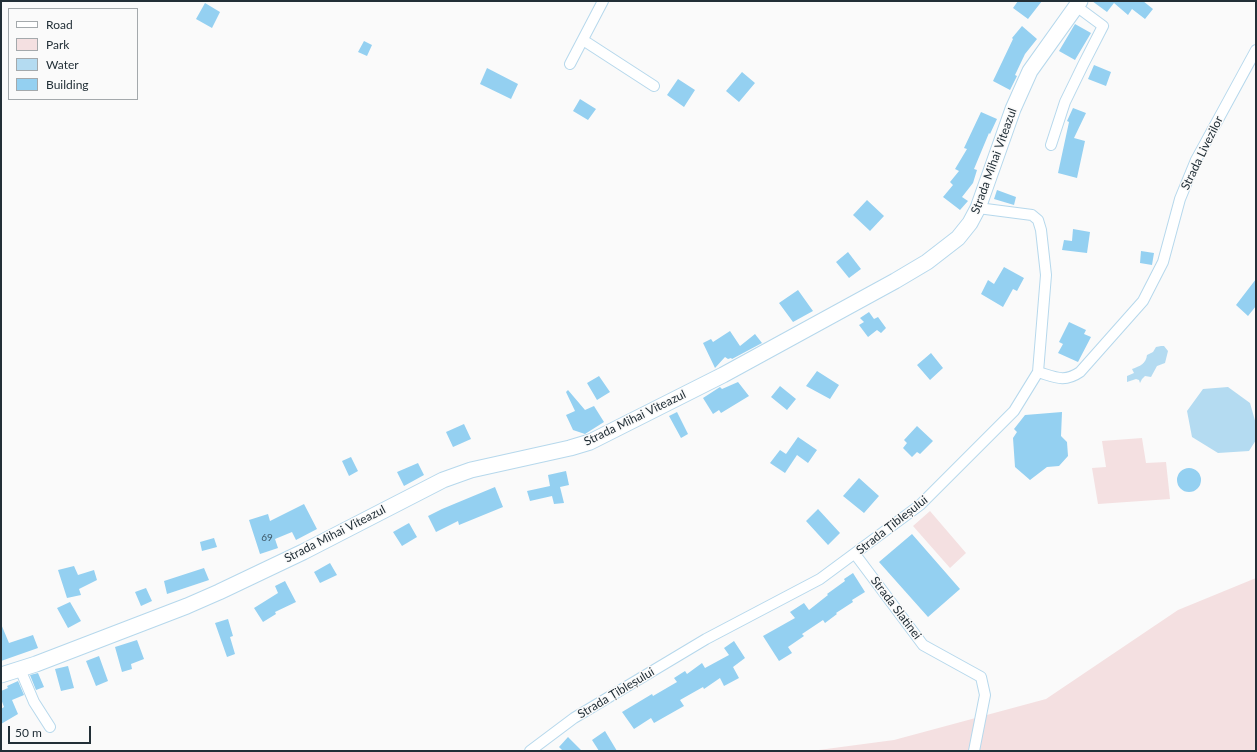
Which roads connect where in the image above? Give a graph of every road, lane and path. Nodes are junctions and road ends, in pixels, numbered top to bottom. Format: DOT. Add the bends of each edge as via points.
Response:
graph roads {
  1 [pos="603,1"];
  2 [pos="1078,4"];
  3 [pos="583,40"];
  4 [pos="1256,50"];
  5 [pos="570,64"];
  6 [pos="654,86"];
  7 [pos="1051,145"];
  8 [pos="978,208"];
  9 [pos="1038,372"];
  10 [pos="855,554"];
  11 [pos="20,669"];
  12 [pos="1,675"];
  13 [pos="50,727"];
  14 [pos="530,751"];
  15 [pos="974,751"];
  1 -- 3 [label="street"];
  2 -- 7 [label="street" via="1103,26 1066,102"];
  2 -- 8 [label="main road, Strada Mihai Viteazul" via="1030,71 1013,109"];
  3 -- 5 [label="street"];
  3 -- 6 [label="street"];
  4 -- 9 [label="street, Strada Livezilor" via="1186,182 1163,262 1143,301 1080,372 1064,379"];
  8 -- 9 [label="street, Strada Țibleșului" via="1032,215 1038,220 1046,276"];
  8 -- 11 [label="main road, Strada Mihai Viteazul" via="970,223 953,242 895,282 723,375 590,442 471,470 443,480 219,592"];
  9 -- 10 [label="street, Strada Țibleșului" via="1014,411 920,505"];
  10 -- 14 [label="street, Strada Țibleșului" via="820,579 706,638 574,718"];
  10 -- 15 [label="street, Strada Slatinei" via="923,644 981,677 985,695"];
  11 -- 12 [label="main road, Strada Mihai Viteazul"];
  11 -- 13 [label="street" via="34,702"];
}
